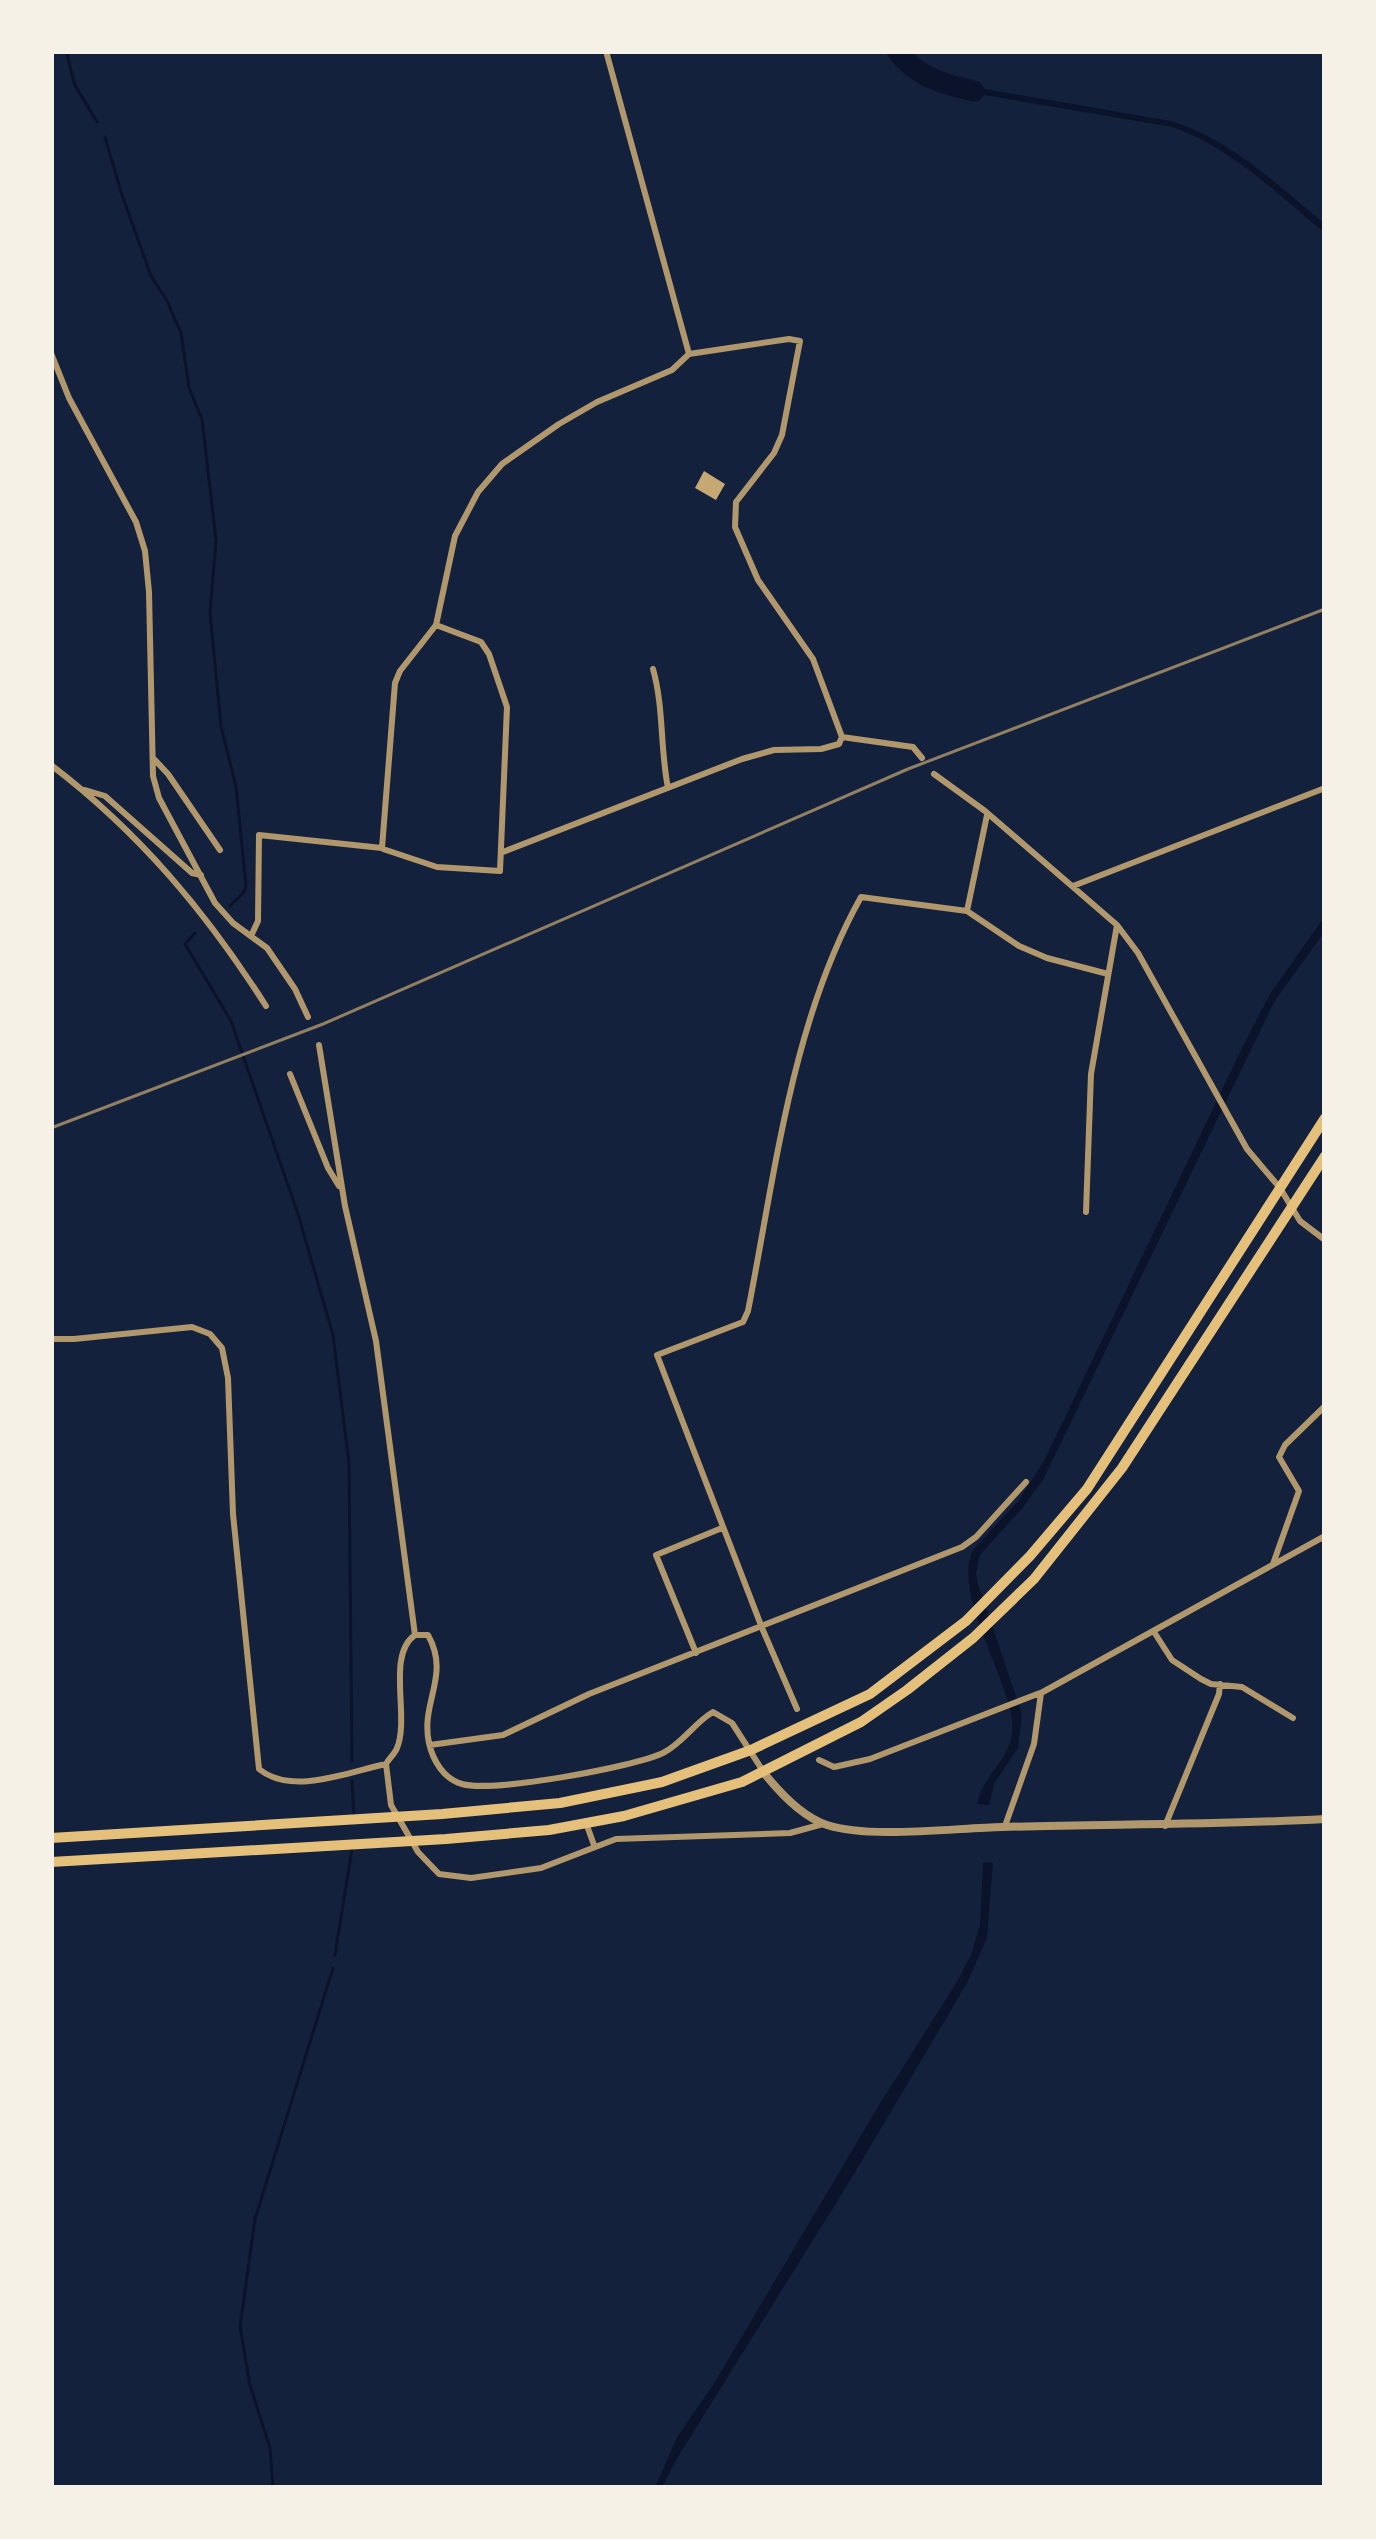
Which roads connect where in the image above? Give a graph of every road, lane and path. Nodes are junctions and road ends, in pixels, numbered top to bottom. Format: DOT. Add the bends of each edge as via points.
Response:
graph roads {
  1 [pos="606,51"];
  2 [pos="51,352"];
  3 [pos="689,354"];
  4 [pos="436,626"];
  5 [pos="653,669"];
  6 [pos="842,737"];
  7 [pos="152,756"];
  8 [pos="922,758"];
  9 [pos="51,765"];
  10 [pos="934,774"];
  11 [pos="82,788"];
  12 [pos="668,788"];
  13 [pos="1325,788"];
  14 [pos="987,813"];
  15 [pos="382,848"];
  16 [pos="220,850"];
  17 [pos="503,852"];
  18 [pos="201,875"];
  19 [pos="1072,886"];
  20 [pos="967,911"];
  21 [pos="1117,925"];
  22 [pos="251,936"];
  23 [pos="1108,974"];
  24 [pos="266,1006"];
  25 [pos="308,1017"];
  26 [pos="319,1045"];
  27 [pos="290,1074"];
  28 [pos="1325,1118"];
  29 [pos="1325,1156"];
  30 [pos="1280,1188"];
  31 [pos="343,1192"];
  32 [pos="1292,1208"];
  33 [pos="1086,1212"];
  34 [pos="1325,1240"];
  35 [pos="51,1339"];
  36 [pos="1325,1406"];
  37 [pos="1026,1482"];
  38 [pos="723,1528"];
  39 [pos="1325,1536"];
  40 [pos="1273,1564"];
  41 [pos="763,1628"];
  42 [pos="1154,1632"];
  43 [pos="415,1635"];
  44 [pos="696,1653"];
  45 [pos="1220,1684"];
  46 [pos="1041,1693"];
  47 [pos="797,1709"];
  48 [pos="1293,1718"];
  49 [pos="430,1745"];
  50 [pos="751,1750"];
  51 [pos="819,1760"];
  52 [pos="386,1764"];
  53 [pos="764,1773"];
  54 [pos="1325,1819"];
  55 [pos="586,1823"];
  56 [pos="823,1824"];
  57 [pos="1005,1826"];
  58 [pos="1165,1826"];
  59 [pos="51,1838"];
  60 [pos="594,1845"];
  61 [pos="51,1862"];
  1 -- 3 [label="street"];
  2 -- 7 [label="street" via="145,551"];
  3 -- 4 [label="street" via="502,464 455,536"];
  3 -- 6 [label="street" via="800,340 782,435 736,502 735,527 758,580 813,659"];
  4 -- 15 [label="street" via="395,682"];
  4 -- 17 [label="street" via="481,642 507,707"];
  5 -- 12 [label="street"];
  6 -- 8 [label="street" via="913,747"];
  6 -- 12 [label="street" via="821,749 773,750"];
  7 -- 16 [label="street"];
  7 -- 18 [label="street" via="159,798"];
  9 -- 11 [label="street"];
  10 -- 14 [label="street"];
  11 -- 18 [label="street" via="105,796"];
  11 -- 24 [label="street" via="182,889"];
  12 -- 17 [label="street"];
  13 -- 19 [label="street"];
  14 -- 19 [label="street"];
  14 -- 20 [label="street"];
  15 -- 17 [label="street" via="436,867 500,872"];
  15 -- 22 [label="street" via="259,835"];
  18 -- 22 [label="street" via="214,903"];
  19 -- 21 [label="street"];
  20 -- 23 [label="street" via="1019,946"];
  20 -- 38 [label="street" via="861,897 797,1066 748,1311 743,1322 657,1354"];
  21 -- 23 [label="street"];
  21 -- 30 [label="street" via="1247,1150"];
  22 -- 25 [label="street" via="282,967"];
  23 -- 33 [label="street" via="1091,1075"];
  26 -- 31 [label="street"];
  27 -- 31 [label="street"];
  28 -- 30 [label="highway"];
  29 -- 32 [label="highway"];
  30 -- 32 [label="street"];
  30 -- 50 [label="highway" via="1088,1490 1030,1556 971,1616 870,1694"];
  31 -- 43 [label="street" via="376,1341"];
  32 -- 34 [label="street"];
  32 -- 53 [label="highway" via="1121,1468 1034,1579 907,1690"];
  35 -- 52 [label="street" via="192,1327 222,1348 259,1768 295,1782"];
  36 -- 40 [label="street" via="1280,1457 1299,1491"];
  37 -- 41 [label="street" via="962,1547"];
  38 -- 41 [label="street"];
  38 -- 44 [label="street" via="656,1555"];
  39 -- 40 [label="street"];
  40 -- 42 [label="street"];
  41 -- 44 [label="street"];
  41 -- 47 [label="street"];
  42 -- 45 [label="street" via="1172,1660"];
  42 -- 46 [label="street"];
  43 -- 49 [label="street" via="428,1634 439,1668"];
  43 -- 52 [label="street" via="401,1653 399,1736"];
  44 -- 49 [label="street" via="503,1735"];
  45 -- 48 [label="street" via="1241,1687"];
  45 -- 58 [label="street"];
  46 -- 51 [label="street" via="870,1759 834,1767"];
  46 -- 57 [label="street" via="1034,1744"];
  49 -- 50 [label="street" via="446,1775 470,1786 640,1763 668,1751 713,1712"];
  50 -- 53 [label="street"];
  50 -- 59 [label="highway" via="662,1782 581,1799"];
  52 -- 60 [label="street" via="391,1805 439,1874 541,1868"];
  53 -- 55 [label="highway"];
  53 -- 56 [label="street"];
  54 -- 58 [label="street"];
  55 -- 60 [label="street"];
  55 -- 61 [label="highway"];
  56 -- 57 [label="street" via="857,1831"];
  56 -- 60 [label="street"];
  57 -- 58 [label="street"];
}
